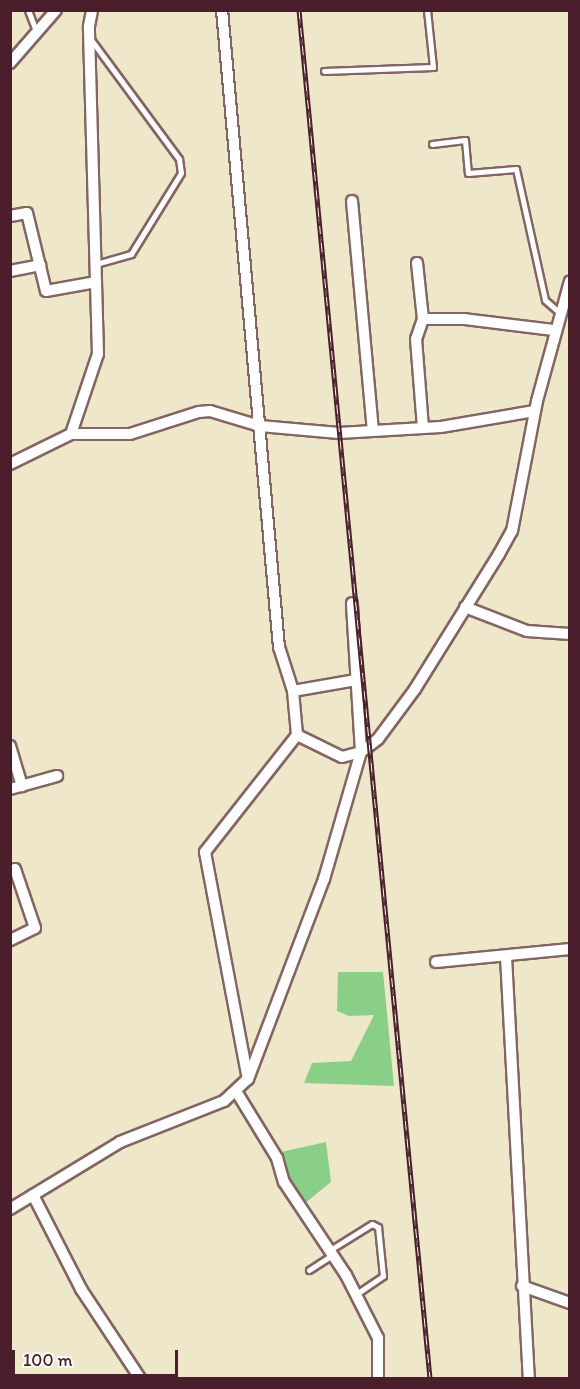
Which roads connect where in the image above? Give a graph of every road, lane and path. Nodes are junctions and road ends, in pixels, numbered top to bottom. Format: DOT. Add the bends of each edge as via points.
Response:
graph roads {
  1 [pos="28,10"];
  2 [pos="56,10"];
  3 [pos="92,10"];
  4 [pos="222,10"];
  5 [pos="427,10"];
  6 [pos="37,32"];
  7 [pos="89,37"];
  8 [pos="10,63"];
  9 [pos="324,71"];
  10 [pos="432,144"];
  11 [pos="352,201"];
  12 [pos="10,216"];
  13 [pos="417,263"];
  14 [pos="95,264"];
  15 [pos="40,265"];
  16 [pos="10,271"];
  17 [pos="570,281"];
  18 [pos="96,282"];
  19 [pos="559,312"];
  20 [pos="423,320"];
  21 [pos="554,330"];
  22 [pos="535,411"];
  23 [pos="260,426"];
  24 [pos="423,428"];
  25 [pos="373,430"];
  26 [pos="71,434"];
  27 [pos="10,464"];
  28 [pos="352,603"];
  29 [pos="465,607"];
  30 [pos="570,634"];
  31 [pos="356,680"];
  32 [pos="293,691"];
  33 [pos="297,735"];
  34 [pos="10,746"];
  35 [pos="361,752"];
  36 [pos="57,776"];
  37 [pos="22,786"];
  38 [pos="10,789"];
  39 [pos="10,871"];
  40 [pos="10,940"];
  41 [pos="570,949"];
  42 [pos="506,957"];
  43 [pos="436,962"];
  44 [pos="248,1079"];
  45 [pos="236,1091"];
  46 [pos="33,1195"];
  47 [pos="10,1209"];
  48 [pos="331,1253"];
  49 [pos="309,1270"];
  50 [pos="522,1286"];
  51 [pos="356,1294"];
  52 [pos="570,1303"];
  53 [pos="140,1378"];
  54 [pos="378,1378"];
  55 [pos="529,1378"];
  1 -- 6 [label="lane"];
  2 -- 6 [label="street"];
  3 -- 7 [label="street"];
  4 -- 23 [label="street"];
  5 -- 9 [label="lane" via="433,68"];
  6 -- 8 [label="street"];
  7 -- 14 [label="street"];
  7 -- 14 [label="lane" via="179,159 181,173 131,254"];
  10 -- 19 [label="lane" via="465,140 468,173 516,169 545,300"];
  11 -- 25 [label="street"];
  12 -- 15 [label="street" via="27,213"];
  13 -- 20 [label="street"];
  14 -- 18 [label="street"];
  15 -- 16 [label="street"];
  15 -- 18 [label="street" via="46,291"];
  17 -- 19 [label="street"];
  18 -- 26 [label="street" via="98,354"];
  19 -- 21 [label="street"];
  20 -- 21 [label="street" via="464,319"];
  20 -- 24 [label="street" via="416,339"];
  21 -- 22 [label="street"];
  22 -- 24 [label="street"];
  22 -- 29 [label="street" via="512,531"];
  23 -- 25 [label="street" via="339,433"];
  23 -- 26 [label="street" via="210,411 130,434"];
  23 -- 32 [label="street" via="279,647"];
  24 -- 25 [label="street"];
  26 -- 27 [label="street"];
  28 -- 31 [label="street"];
  29 -- 30 [label="street" via="526,631"];
  29 -- 35 [label="street" via="415,689 378,738"];
  31 -- 32 [label="street"];
  31 -- 35 [label="street"];
  32 -- 33 [label="street"];
  33 -- 35 [label="street" via="342,757"];
  33 -- 44 [label="street" via="205,852"];
  34 -- 37 [label="street"];
  35 -- 44 [label="street" via="324,879"];
  36 -- 37 [label="street"];
  37 -- 38 [label="street"];
  39 -- 40 [label="street" via="15,869 35,928"];
  41 -- 42 [label="street"];
  42 -- 43 [label="street"];
  42 -- 50 [label="street"];
  44 -- 45 [label="street"];
  45 -- 46 [label="street" via="187,1118 120,1142"];
  45 -- 48 [label="street" via="278,1158 284,1182"];
  46 -- 47 [label="street"];
  46 -- 53 [label="street" via="81,1289"];
  48 -- 49 [label="lane"];
  48 -- 51 [label="street"];
  48 -- 51 [label="lane" via="372,1224 378,1227 383,1276"];
  50 -- 52 [label="street"];
  50 -- 55 [label="street"];
  51 -- 54 [label="street" via="378,1338"];
}
